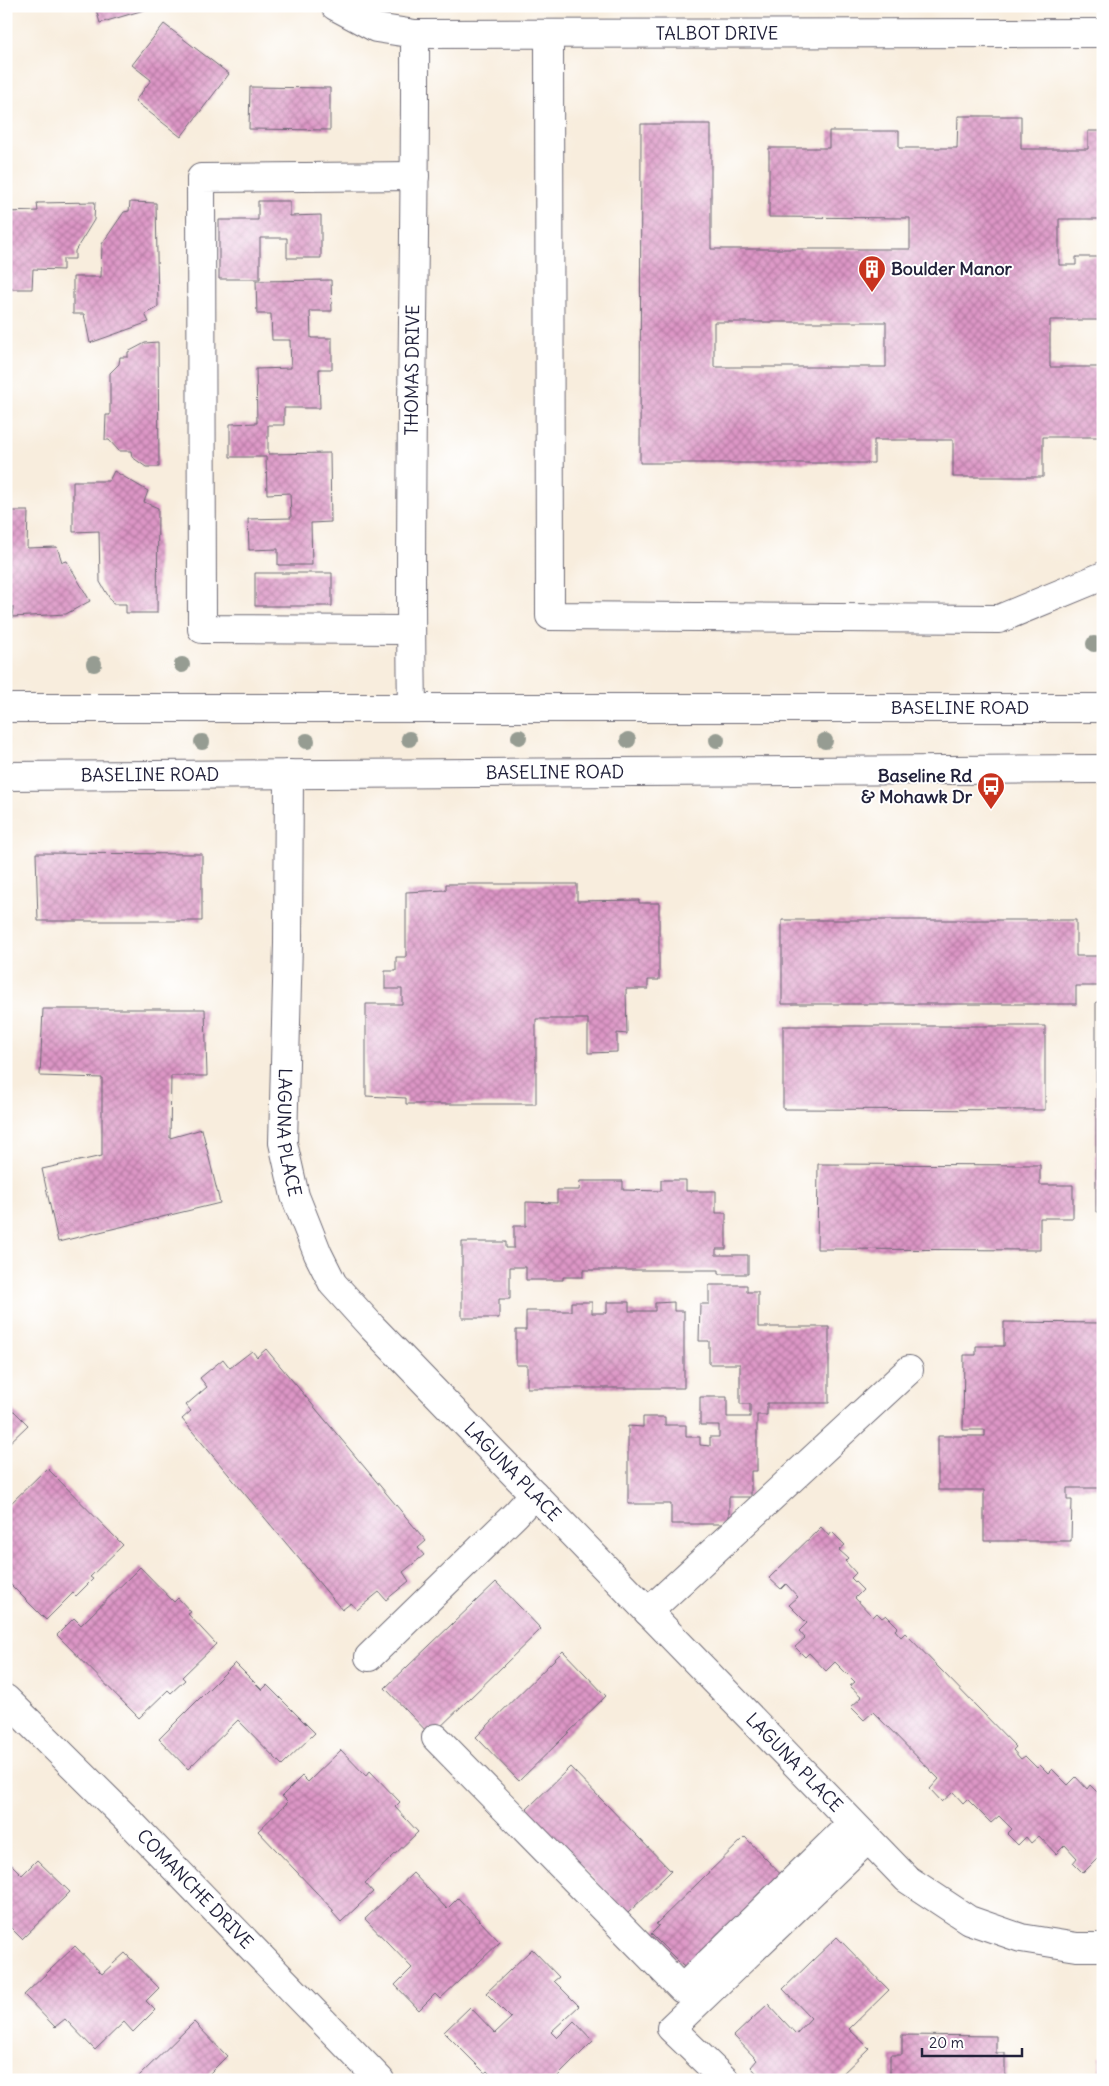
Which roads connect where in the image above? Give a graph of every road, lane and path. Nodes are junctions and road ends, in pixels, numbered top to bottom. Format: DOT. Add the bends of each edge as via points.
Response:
graph roads {
  1 [pos="335,6"];
  2 [pos="1103,33"];
  3 [pos="414,34"];
  4 [pos="548,35"];
  5 [pos="415,176"];
  6 [pos="1103,576"];
  7 [pos="411,630"];
  8 [pos="6,708"];
  9 [pos="412,708"];
  10 [pos="1103,708"];
  11 [pos="1103,769"];
  12 [pos="289,774"];
  13 [pos="6,776"];
  14 [pos="909,1370"];
  15 [pos="534,1494"];
  16 [pos="648,1612"];
  17 [pos="369,1658"];
  18 [pos="6,1699"];
  19 [pos="436,1738"];
  20 [pos="860,1831"];
  21 [pos="1103,1947"];
  22 [pos="380,2080"];
  23 [pos="725,2080"];
  1 -- 3 [label="street, TALBOT DRIVE" via="376,28"];
  2 -- 4 [label="street, TALBOT DRIVE"];
  3 -- 4 [label="street, TALBOT DRIVE"];
  3 -- 5 [label="street, THOMAS DRIVE"];
  4 -- 6 [label="street" via="550,616 998,619"];
  5 -- 7 [label="street, THOMAS DRIVE"];
  5 -- 7 [label="street" via="201,178 202,629"];
  7 -- 9 [label="street, THOMAS DRIVE"];
  8 -- 9 [label="street, BASELINE ROAD"];
  9 -- 10 [label="street, BASELINE ROAD"];
  11 -- 12 [label="street, BASELINE ROAD"];
  12 -- 13 [label="street, BASELINE ROAD"];
  12 -- 15 [label="street, LAGUNA PLACE" via="283,1143 295,1196 333,1284"];
  14 -- 16 [label="street"];
  15 -- 16 [label="street, LAGUNA PLACE"];
  15 -- 17 [label="street"];
  16 -- 20 [label="street, LAGUNA PLACE"];
  18 -- 22 [label="street, COMANCHE DRIVE"];
  19 -- 20 [label="street" via="682,1989"];
  20 -- 21 [label="street, LAGUNA PLACE" via="907,1879 969,1920 1022,1938 1077,1947"];
  20 -- 23 [label="street" via="671,2028"];
}
